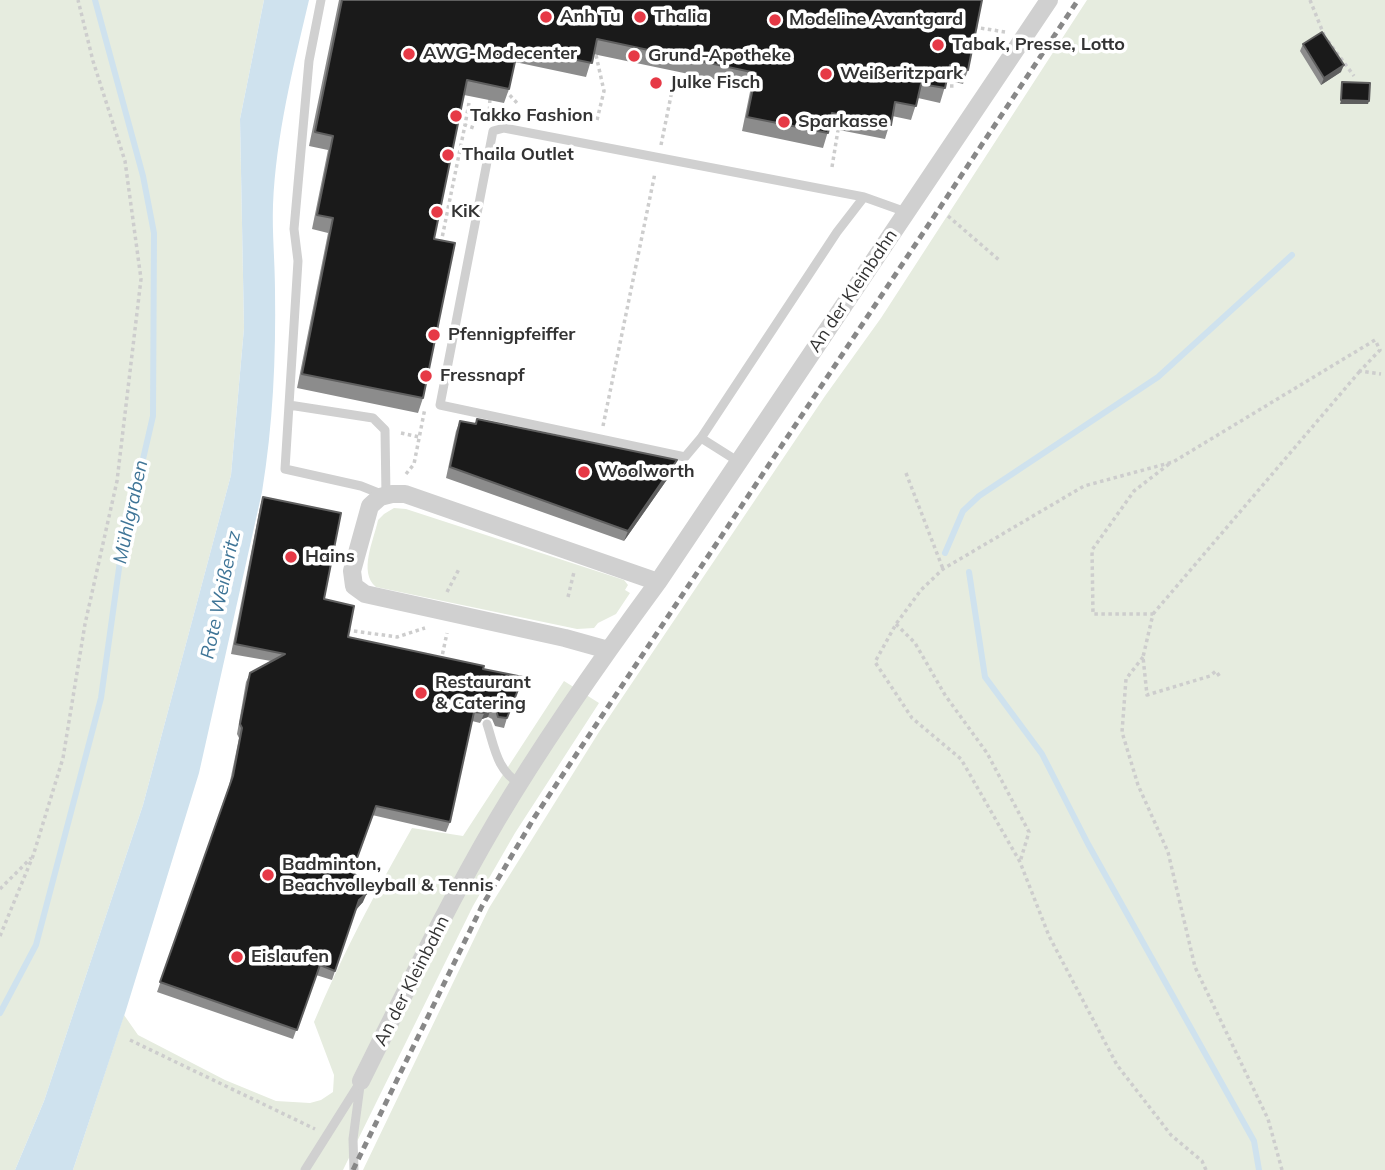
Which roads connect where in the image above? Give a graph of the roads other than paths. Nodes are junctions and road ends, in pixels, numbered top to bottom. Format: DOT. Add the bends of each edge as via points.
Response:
graph roads {
  1 [pos="321,0"];
  2 [pos="1049,0"];
  3 [pos="864,197"];
  4 [pos="906,212"];
  5 [pos="289,405"];
  6 [pos="701,438"];
  7 [pos="739,462"];
  8 [pos="386,496"];
  9 [pos="658,582"];
  10 [pos="608,650"];
  11 [pos="487,724"];
  12 [pos="520,784"];
  13 [pos="361,1081"];
  14 [pos="304,1170"];
  15 [pos="355,1170"];
  1 -- 5 [label="lane" via="309,61 294,229 298,261"];
  2 -- 4 [label="street, An der Kleinbahn"];
  3 -- 4 [label="lane"];
  3 -- 6 [label="lane"];
  3 -- 6 [label="lane" via="504,128 493,131 440,405 685,457"];
  4 -- 7 [label="street, An der Kleinbahn"];
  5 -- 8 [label="lane" via="373,418 385,430"];
  5 -- 8 [label="lane" via="285,469"];
  6 -- 7 [label="lane"];
  7 -- 9 [label="street, An der Kleinbahn"];
  8 -- 9 [label="street" via="405,494"];
  8 -- 10 [label="street" via="370,506 352,571 354,586 365,594"];
  9 -- 10 [label="street, An der Kleinbahn"];
  10 -- 12 [label="street, An der Kleinbahn"];
  11 -- 12 [label="lane" via="507,776"];
  12 -- 13 [label="street, An der Kleinbahn" via="426,952"];
  13 -- 14 [label="lane, An der Kleinbahn"];
  13 -- 15 [label="lane" via="353,1139"];
}
